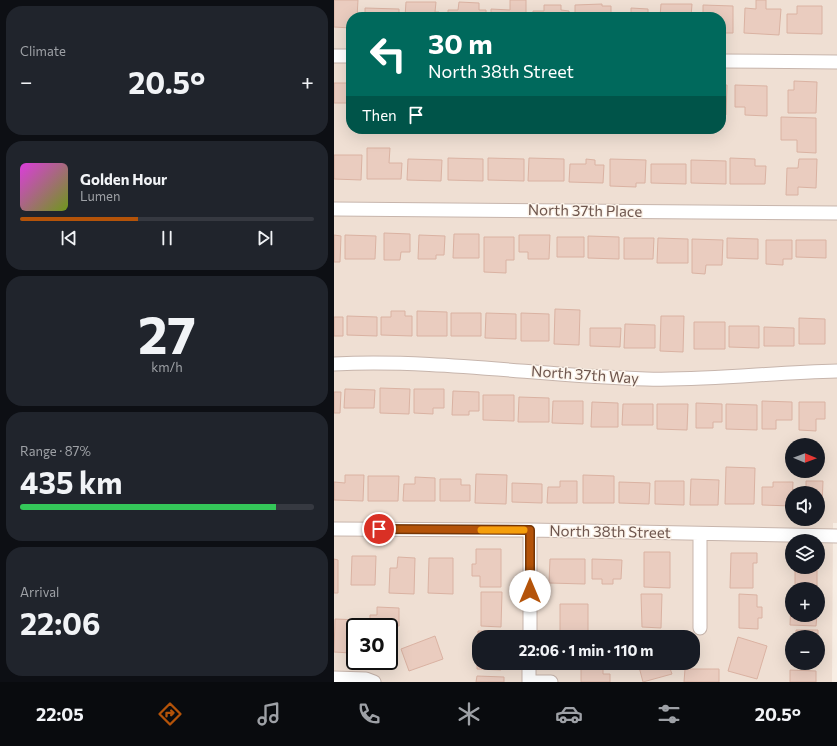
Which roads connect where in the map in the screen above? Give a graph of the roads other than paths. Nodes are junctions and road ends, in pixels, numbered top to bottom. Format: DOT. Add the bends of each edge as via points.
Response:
graph roads {
  1 [pos="334,56"];
  2 [pos="346,56"];
  3 [pos="726,61"];
  4 [pos="837,62"];
  5 [pos="334,209"];
  6 [pos="837,213"];
  7 [pos="334,364"];
  8 [pos="837,371"];
  9 [pos="334,529"];
  10 [pos="530,530"];
  11 [pos="700,534"];
  12 [pos="837,536"];
  13 [pos="700,628"];
  14 [pos="530,630"];
  15 [pos="530,670"];
  16 [pos="334,678"];
  17 [pos="374,682"];
  18 [pos="529,682"];
  19 [pos="551,682"];
  1 -- 2 [label="street"];
  3 -- 4 [label="street"];
  5 -- 6 [label="street, North 37th Place"];
  7 -- 8 [label="street, North 37th Way" via="388,362 646,379 696,379"];
  9 -- 10 [label="street, North 38th Street"];
  10 -- 11 [label="street, North 38th Street"];
  10 -- 14 [label="street"];
  11 -- 12 [label="street, North 38th Street"];
  11 -- 13 [label="street"];
  15 -- 18 [label="street"];
  16 -- 17 [label="street" via="366,679"];
  18 -- 19 [label="street"];
}
